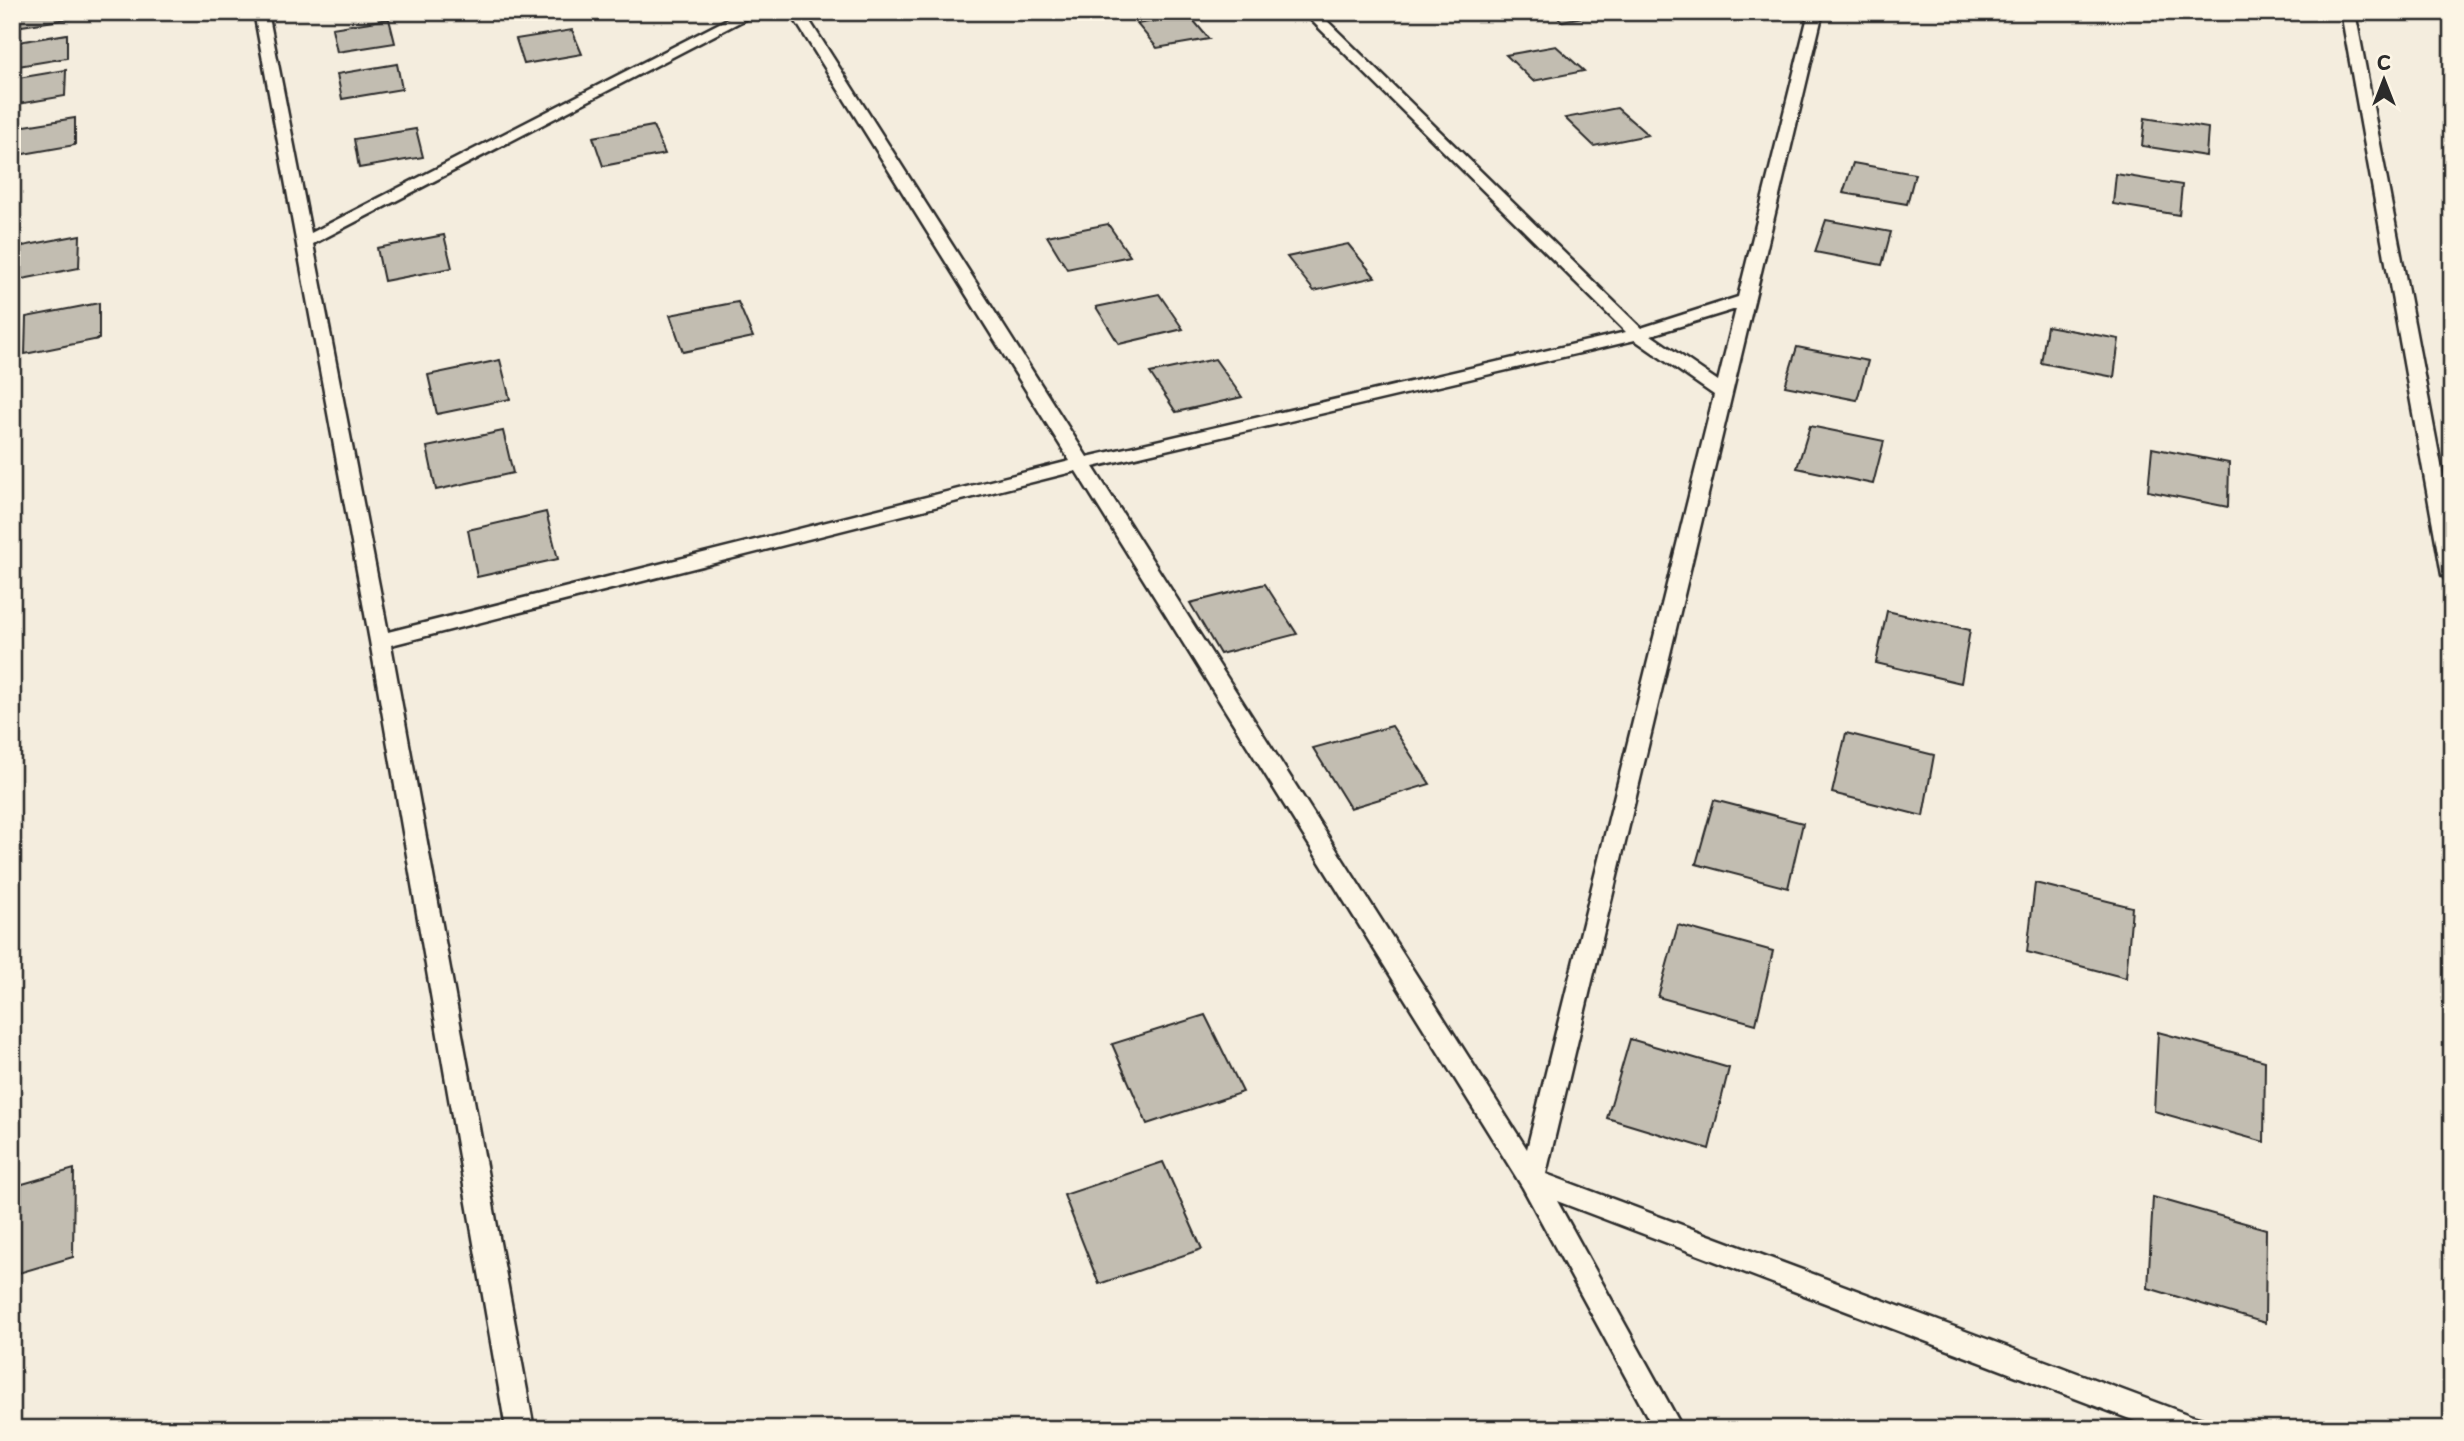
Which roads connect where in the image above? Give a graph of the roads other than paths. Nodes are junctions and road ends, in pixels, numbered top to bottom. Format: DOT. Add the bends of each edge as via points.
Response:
graph roads {
  1 [pos="261,12"];
  2 [pos="752,12"];
  3 [pos="797,12"];
  4 [pos="1310,12"];
  5 [pos="1816,12"];
  6 [pos="2348,12"];
  7 [pos="305,242"];
  8 [pos="1746,300"];
  9 [pos="1638,334"];
  10 [pos="1723,393"];
  11 [pos="1082,464"];
  12 [pos="2452,575"];
  13 [pos="380,641"];
  14 [pos="1532,1180"];
  15 [pos="520,1429"];
  16 [pos="1669,1429"];
  17 [pos="2192,1429"];
  1 -- 7 [label="lane"];
  2 -- 7 [label="lane"];
  3 -- 11 [label="lane"];
  4 -- 9 [label="lane"];
  5 -- 8 [label="lane"];
  6 -- 12 [label="lane"];
  7 -- 13 [label="lane"];
  8 -- 9 [label="lane"];
  8 -- 10 [label="lane"];
  9 -- 10 [label="lane"];
  9 -- 11 [label="lane"];
  10 -- 14 [label="lane"];
  11 -- 13 [label="lane"];
  11 -- 14 [label="lane"];
  13 -- 15 [label="lane"];
  14 -- 16 [label="lane"];
  14 -- 17 [label="lane"];
}
